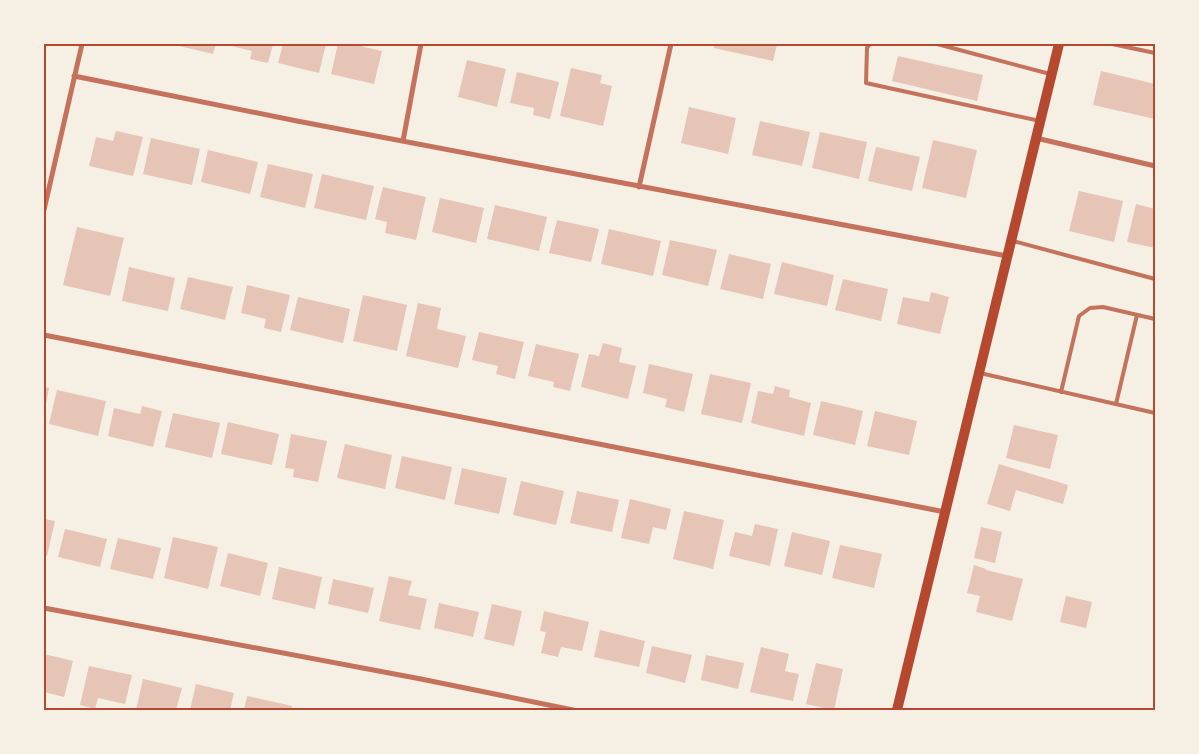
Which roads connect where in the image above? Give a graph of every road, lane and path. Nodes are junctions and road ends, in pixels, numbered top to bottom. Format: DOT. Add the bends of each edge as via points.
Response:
graph roads {
  1 [pos="82,44"];
  2 [pos="422,44"];
  3 [pos="672,44"];
  4 [pos="870,44"];
  5 [pos="937,44"];
  6 [pos="1059,44"];
  7 [pos="1112,44"];
  8 [pos="1155,53"];
  9 [pos="1052,75"];
  10 [pos="74,76"];
  11 [pos="1040,121"];
  12 [pos="1036,138"];
  13 [pos="403,141"];
  14 [pos="1155,166"];
  15 [pos="639,187"];
  16 [pos="44,210"];
  17 [pos="1011,240"];
  18 [pos="1007,256"];
  19 [pos="1155,279"];
  20 [pos="1137,315"];
  21 [pos="1155,319"];
  22 [pos="44,335"];
  23 [pos="979,373"];
  24 [pos="1061,392"];
  25 [pos="1116,404"];
  26 [pos="1155,413"];
  27 [pos="945,512"];
  28 [pos="44,608"];
  29 [pos="573,710"];
  30 [pos="897,710"];
  1 -- 10 [label="street"];
  2 -- 13 [label="street"];
  3 -- 15 [label="street"];
  4 -- 11 [label="lane" via="867,48 866,83"];
  5 -- 9 [label="lane"];
  6 -- 9 [label="main road"];
  7 -- 8 [label="lane"];
  9 -- 11 [label="main road"];
  10 -- 13 [label="street"];
  10 -- 16 [label="street"];
  11 -- 12 [label="main road"];
  12 -- 14 [label="street"];
  12 -- 17 [label="main road"];
  13 -- 15 [label="street"];
  15 -- 18 [label="street"];
  17 -- 18 [label="main road"];
  17 -- 19 [label="lane"];
  18 -- 23 [label="main road"];
  20 -- 21 [label="lane"];
  20 -- 24 [label="lane" via="1103,307 1090,308 1080,316"];
  20 -- 25 [label="lane"];
  22 -- 27 [label="street"];
  23 -- 24 [label="lane"];
  23 -- 27 [label="main road"];
  24 -- 25 [label="lane"];
  25 -- 26 [label="lane"];
  27 -- 30 [label="main road"];
  28 -- 29 [label="street"];
}
